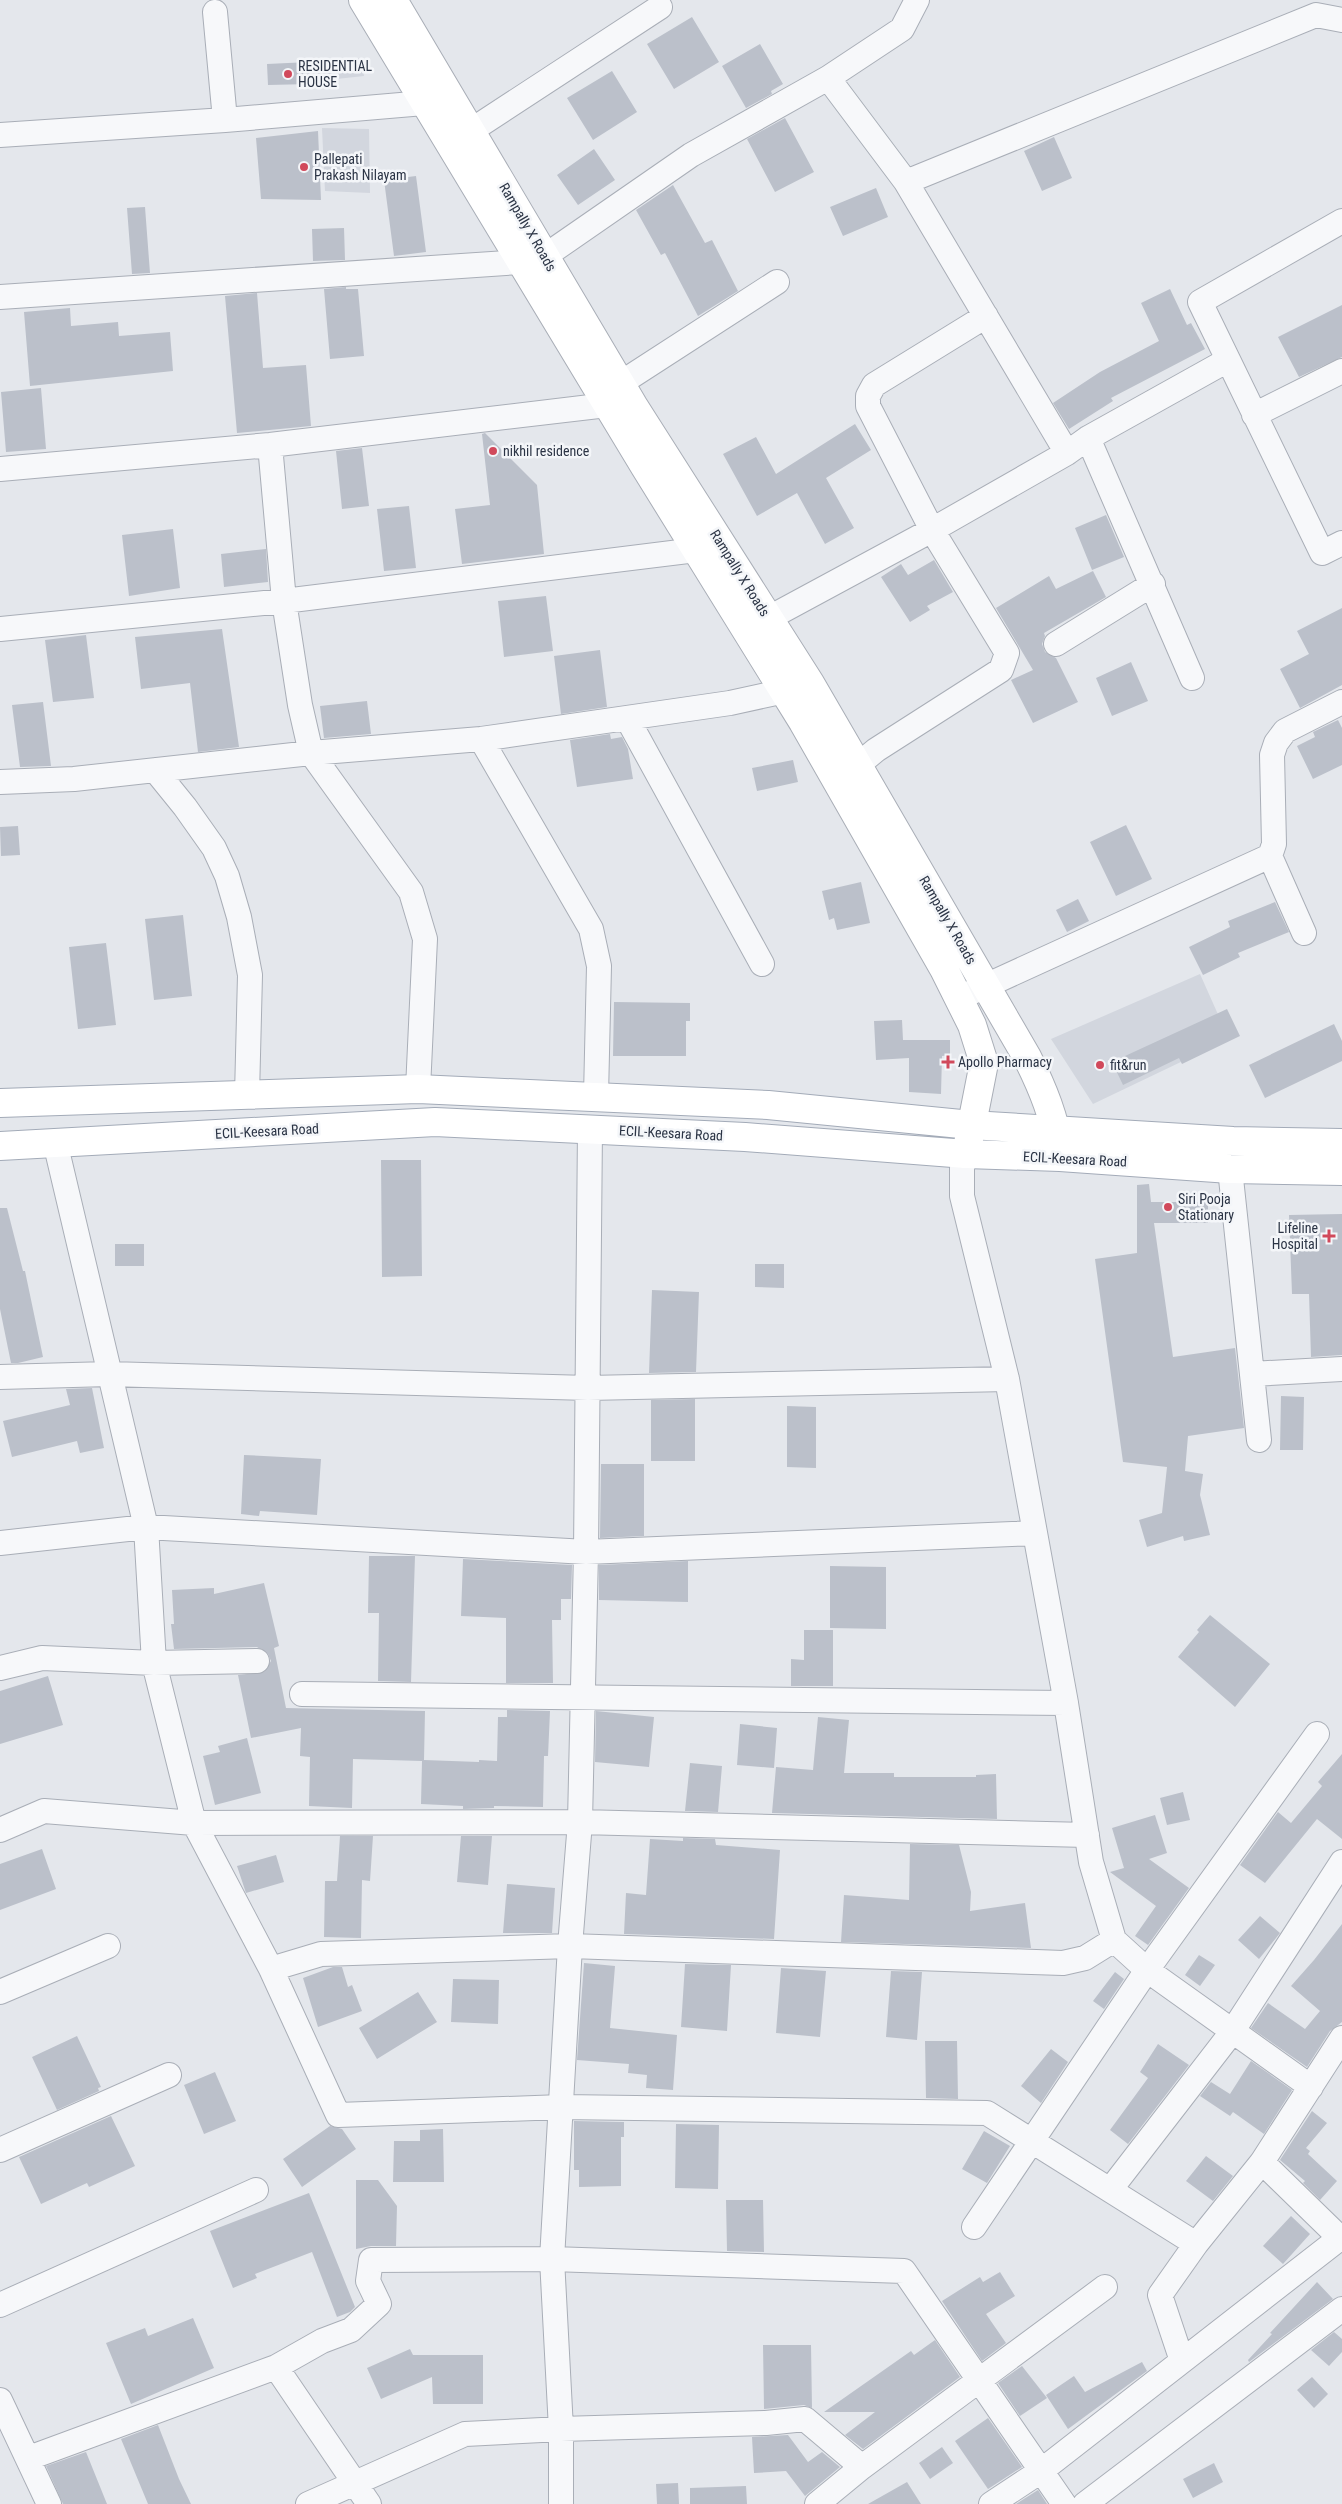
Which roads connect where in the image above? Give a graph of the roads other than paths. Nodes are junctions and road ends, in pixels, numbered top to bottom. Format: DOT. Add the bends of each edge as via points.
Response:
graph roads {
  1 [pos="362,0"];
  2 [pos="393,0"];
  3 [pos="916,0"];
  4 [pos="660,7"];
  5 [pos="1312,8"];
  6 [pos="215,12"];
  7 [pos="1342,20"];
  8 [pos="828,78"];
  9 [pos="424,103"];
  10 [pos="225,120"];
  11 [pos="472,130"];
  12 [pos="0,135"];
  13 [pos="906,182"];
  14 [pos="1342,221"];
  15 [pos="533,259"];
  16 [pos="777,282"];
  17 [pos="0,297"];
  18 [pos="986,316"];
  19 [pos="1228,360"];
  20 [pos="1342,371"];
  21 [pos="614,394"];
  22 [pos="1254,415"];
  23 [pos="1088,438"];
  24 [pos="270,445"];
  25 [pos="1067,453"];
  26 [pos="0,469"];
  27 [pos="932,530"];
  28 [pos="1342,543"];
  29 [pos="696,550"];
  30 [pos="1153,584"];
  31 [pos="284,601"];
  32 [pos="769,618"];
  33 [pos="0,629"];
  34 [pos="1056,644"];
  35 [pos="1192,678"];
  36 [pos="784,691"];
  37 [pos="1342,702"];
  38 [pos="627,718"];
  39 [pos="480,739"];
  40 [pos="311,753"];
  41 [pos="858,765"];
  42 [pos="155,770"];
  43 [pos="0,782"];
  44 [pos="1270,856"];
  45 [pos="1304,933"];
  46 [pos="762,964"];
  47 [pos="985,985"];
  48 [pos="959,998"];
  49 [pos="418,1089"];
  50 [pos="247,1095"];
  51 [pos="596,1096"];
  52 [pos="0,1103"];
  53 [pos="972,1126"];
  54 [pos="590,1129"];
  55 [pos="1056,1129"];
  56 [pos="54,1142"];
  57 [pos="1342,1143"];
  58 [pos="0,1146"];
  59 [pos="966,1154"];
  60 [pos="1060,1157"];
  61 [pos="1230,1169"];
  62 [pos="1342,1171"];
  63 [pos="1342,1369"];
  64 [pos="109,1374"];
  65 [pos="1252,1374"];
  66 [pos="0,1377"];
  67 [pos="1007,1378"];
  68 [pos="588,1388"];
  69 [pos="1259,1440"];
  70 [pos="146,1527"];
  71 [pos="1034,1533"];
  72 [pos="0,1543"];
  73 [pos="586,1552"];
  74 [pos="257,1661"];
  75 [pos="154,1663"];
  76 [pos="0,1668"];
  77 [pos="302,1694"];
  78 [pos="582,1696"];
  79 [pos="1066,1703"];
  80 [pos="1317,1734"];
  81 [pos="580,1822"];
  82 [pos="194,1823"];
  83 [pos="0,1830"];
  84 [pos="1087,1835"];
  85 [pos="1342,1862"];
  86 [pos="1114,1940"];
  87 [pos="108,1946"];
  88 [pos="570,1946"];
  89 [pos="271,1969"];
  90 [pos="1147,1970"];
  91 [pos="0,1992"];
  92 [pos="1232,2032"];
  93 [pos="1342,2038"];
  94 [pos="169,2075"];
  95 [pos="1311,2087"];
  96 [pos="562,2107"];
  97 [pos="1031,2140"];
  98 [pos="0,2150"];
  99 [pos="1262,2162"];
  100 [pos="256,2190"];
  101 [pos="1110,2190"];
  102 [pos="974,2227"];
  103 [pos="1339,2232"];
  104 [pos="1196,2244"];
  105 [pos="552,2259"];
  106 [pos="1105,2287"];
  107 [pos="0,2305"];
  108 [pos="1342,2309"];
  109 [pos="1182,2361"];
  110 [pos="276,2367"];
  111 [pos="980,2381"];
  112 [pos="0,2400"];
  113 [pos="561,2429"];
  114 [pos="29,2458"];
  115 [pos="862,2467"];
  116 [pos="1041,2471"];
  117 [pos="355,2483"];
  118 [pos="49,2504"];
  119 [pos="308,2504"];
  120 [pos="369,2504"];
  121 [pos="561,2504"];
  122 [pos="817,2504"];
  123 [pos="991,2504"];
  124 [pos="1064,2504"];
  125 [pos="1085,2504"];
  1 -- 9 [label="main road, Rampally X Roads"];
  2 -- 11 [label="main road, Rampally X Roads"];
  3 -- 8 [label="street" via="902,29"];
  4 -- 11 [label="street"];
  5 -- 7 [label="street"];
  5 -- 13 [label="street"];
  6 -- 10 [label="street"];
  8 -- 13 [label="street"];
  8 -- 15 [label="street" via="691,155"];
  9 -- 10 [label="street"];
  9 -- 15 [label="main road, Rampally X Roads"];
  10 -- 12 [label="street"];
  11 -- 15 [label="main road, Rampally X Roads"];
  13 -- 18 [label="street"];
  14 -- 19 [label="street" via="1200,302"];
  15 -- 17 [label="street"];
  15 -- 21 [label="main road, Rampally X Roads"];
  16 -- 21 [label="street"];
  18 -- 25 [label="street"];
  18 -- 27 [label="street" via="874,386 868,396 868,406"];
  19 -- 22 [label="street"];
  19 -- 23 [label="street"];
  20 -- 22 [label="street"];
  21 -- 24 [label="street"];
  21 -- 29 [label="main road, Rampally X Roads"];
  21 -- 32 [label="main road, Rampally X Roads"];
  22 -- 28 [label="street" via="1322,552"];
  23 -- 25 [label="street"];
  23 -- 30 [label="street"];
  24 -- 26 [label="street"];
  24 -- 31 [label="street"];
  25 -- 27 [label="street"];
  27 -- 32 [label="street"];
  27 -- 41 [label="street" via="1007,653 1001,670 876,750"];
  29 -- 31 [label="street"];
  29 -- 36 [label="main road, Rampally X Roads"];
  30 -- 34 [label="street"];
  30 -- 35 [label="street"];
  31 -- 33 [label="street"];
  31 -- 40 [label="street"];
  32 -- 41 [label="main road, Rampally X Roads"];
  36 -- 38 [label="street" via="730,703"];
  36 -- 48 [label="main road, Rampally X Roads"];
  37 -- 44 [label="street" via="1284,731 1276,744 1272,755 1274,844"];
  38 -- 39 [label="street"];
  38 -- 46 [label="street"];
  39 -- 40 [label="street"];
  39 -- 51 [label="street" via="591,930 599,966"];
  40 -- 42 [label="street"];
  40 -- 49 [label="street" via="411,892 425,939"];
  41 -- 47 [label="main road, Rampally X Roads"];
  42 -- 43 [label="street" via="74,779"];
  42 -- 50 [label="street" via="214,848 227,876 239,918 250,974"];
  44 -- 45 [label="street"];
  44 -- 47 [label="street"];
  47 -- 48 [label="street"];
  47 -- 55 [label="main road, Rampally X Roads" via="1046,1093"];
  48 -- 53 [label="main road, Rampally X Roads" via="972,1024 984,1064"];
  49 -- 50 [label="main road, ECIL-Keesara Road"];
  49 -- 51 [label="main road, ECIL-Keesara Road"];
  50 -- 52 [label="main road, ECIL-Keesara Road"];
  51 -- 53 [label="main road, ECIL-Keesara Road" via="768,1105"];
  53 -- 55 [label="main road, ECIL-Keesara Road"];
  53 -- 59 [label="main road, Rampally X Roads"];
  54 -- 56 [label="main road, ECIL-Keesara Road" via="435,1122"];
  54 -- 59 [label="main road, ECIL-Keesara Road"];
  54 -- 68 [label="street"];
  55 -- 57 [label="main road, ECIL-Keesara Road" via="1233,1141"];
  55 -- 60 [label="main road, Rampally X Roads"];
  56 -- 58 [label="main road, ECIL-Keesara Road"];
  56 -- 64 [label="street"];
  59 -- 60 [label="main road, ECIL-Keesara Road"];
  59 -- 67 [label="street" via="962,1168 962,1196"];
  60 -- 61 [label="main road, ECIL-Keesara Road"];
  61 -- 62 [label="main road, ECIL-Keesara Road"];
  61 -- 65 [label="street"];
  63 -- 65 [label="street"];
  64 -- 66 [label="street"];
  64 -- 68 [label="street"];
  64 -- 70 [label="street"];
  65 -- 69 [label="street"];
  67 -- 68 [label="street"];
  67 -- 71 [label="street"];
  68 -- 73 [label="street"];
  70 -- 72 [label="street"];
  70 -- 73 [label="street"];
  70 -- 75 [label="street"];
  71 -- 73 [label="street"];
  71 -- 79 [label="street"];
  73 -- 78 [label="street"];
  74 -- 75 [label="street"];
  75 -- 76 [label="street" via="42,1658"];
  75 -- 82 [label="street"];
  77 -- 78 [label="street"];
  78 -- 79 [label="street"];
  78 -- 81 [label="street"];
  79 -- 84 [label="street"];
  80 -- 90 [label="street"];
  81 -- 82 [label="street"];
  81 -- 84 [label="street"];
  81 -- 88 [label="street"];
  82 -- 83 [label="street" via="44,1810"];
  82 -- 89 [label="street"];
  84 -- 86 [label="street" via="1091,1862"];
  85 -- 92 [label="street"];
  86 -- 88 [label="street" via="1085,1958 1063,1963"];
  86 -- 90 [label="street"];
  87 -- 91 [label="street"];
  88 -- 89 [label="street" via="321,1954"];
  88 -- 96 [label="street"];
  89 -- 96 [label="street" via="338,2115"];
  90 -- 92 [label="street"];
  90 -- 97 [label="street"];
  92 -- 95 [label="street"];
  92 -- 101 [label="street"];
  93 -- 95 [label="street"];
  94 -- 98 [label="street"];
  95 -- 99 [label="street"];
  96 -- 97 [label="street" via="987,2113"];
  96 -- 105 [label="street"];
  97 -- 101 [label="street"];
  97 -- 102 [label="street"];
  99 -- 103 [label="street"];
  99 -- 104 [label="street"];
  100 -- 107 [label="street"];
  101 -- 104 [label="street"];
  103 -- 109 [label="street"];
  104 -- 109 [label="street" via="1160,2295"];
  105 -- 110 [label="street" via="371,2260 368,2281 379,2304 351,2330 322,2341"];
  105 -- 111 [label="street" via="904,2272"];
  105 -- 113 [label="street"];
  106 -- 111 [label="street"];
  108 -- 125 [label="street"];
  109 -- 116 [label="street"];
  110 -- 114 [label="street"];
  110 -- 117 [label="street"];
  111 -- 115 [label="street"];
  111 -- 116 [label="street"];
  112 -- 114 [label="street"];
  113 -- 115 [label="street" via="805,2419"];
  113 -- 117 [label="street" via="465,2434"];
  113 -- 121 [label="street"];
  114 -- 118 [label="street"];
  115 -- 122 [label="street"];
  116 -- 123 [label="street"];
  116 -- 124 [label="street"];
  117 -- 119 [label="street"];
  117 -- 120 [label="street"];
}
